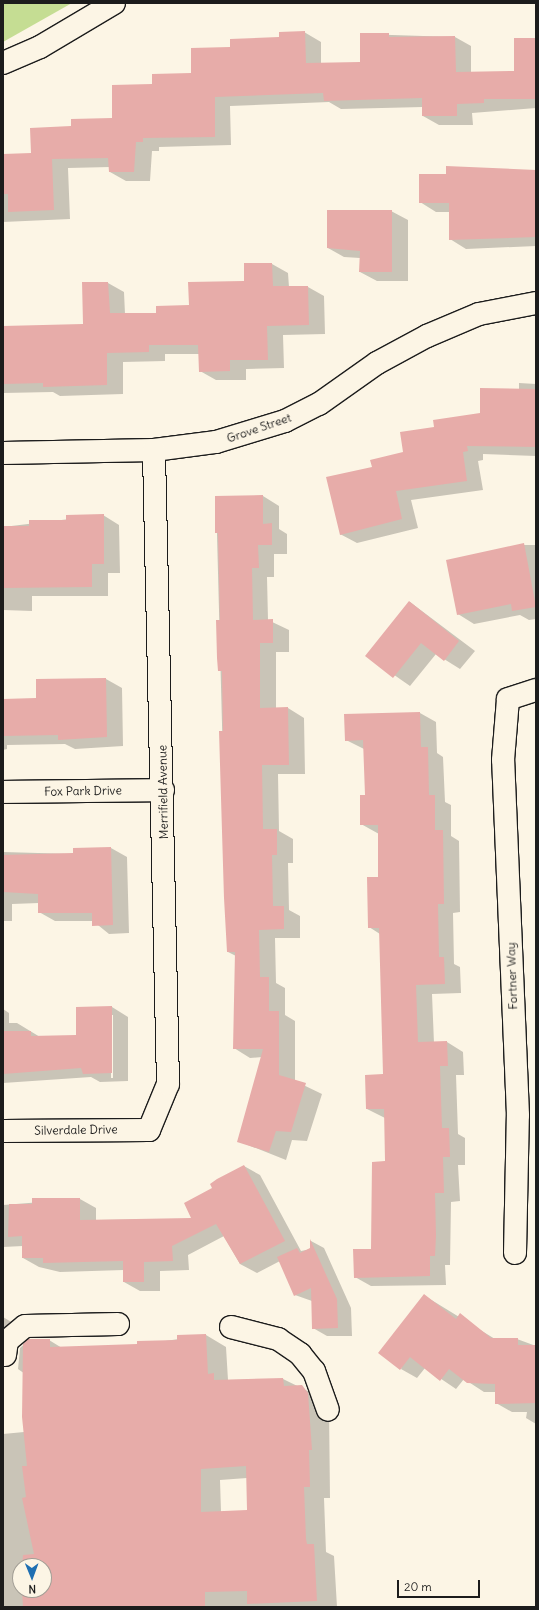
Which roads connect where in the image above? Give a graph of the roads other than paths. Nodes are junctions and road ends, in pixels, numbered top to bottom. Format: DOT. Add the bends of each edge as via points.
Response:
graph roads {
  1 [pos="114,3"];
  2 [pos="3,63"];
  3 [pos="536,302"];
  4 [pos="154,450"];
  5 [pos="3,453"];
  6 [pos="536,690"];
  7 [pos="163,790"];
  8 [pos="3,792"];
  9 [pos="527,1115"];
  10 [pos="149,1130"];
  11 [pos="3,1132"];
  12 [pos="515,1253"];
  13 [pos="118,1324"];
  14 [pos="231,1327"];
  15 [pos="5,1354"];
  16 [pos="328,1410"];
  1 -- 2 [label="street" via="40,47"];
  3 -- 4 [label="street, Grove Street" via="479,314 426,336 377,363 319,404 285,421 216,442"];
  4 -- 5 [label="street, Grove Street"];
  4 -- 7 [label="street, Merrifield Avenue"];
  6 -- 9 [label="street, Fortner Way" via="508,699 503,760"];
  7 -- 8 [label="street, Fox Park Drive"];
  7 -- 10 [label="street, Merrifield Avenue" via="168,1084"];
  9 -- 12 [label="street, Fortner Way"];
  10 -- 11 [label="street, Silverdale Drive"];
  13 -- 15 [label="street" via="25,1326 7,1341"];
  14 -- 16 [label="street" via="278,1339 300,1354 314,1371"];
}
